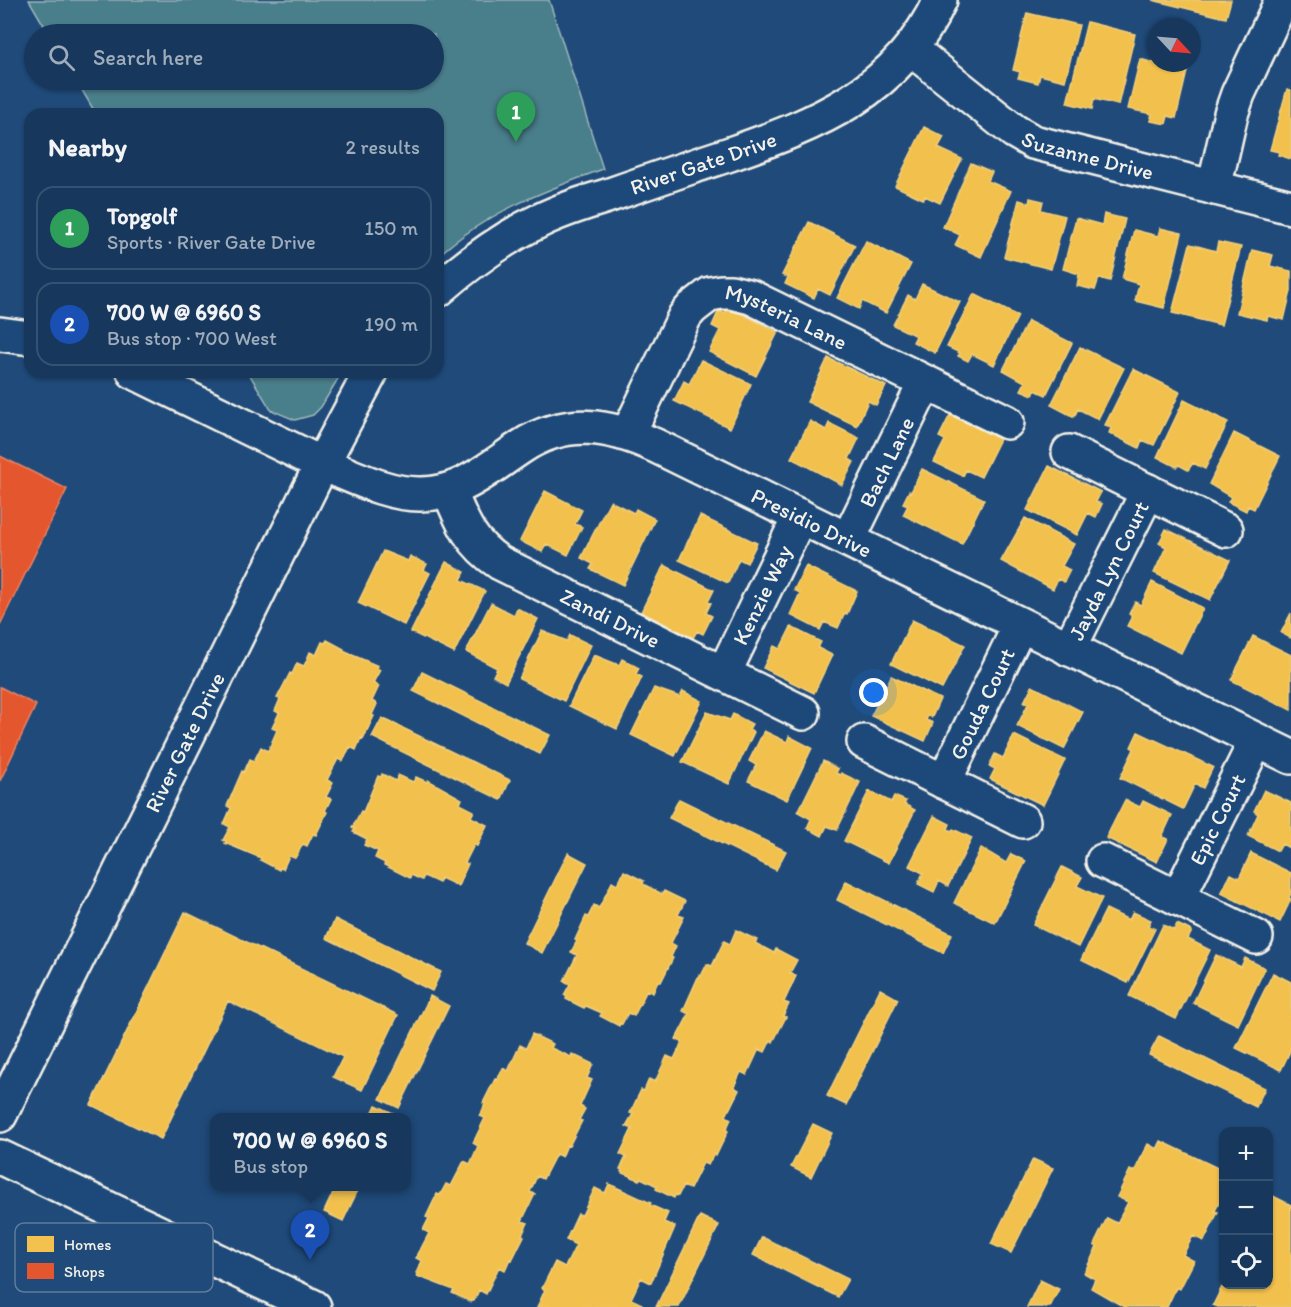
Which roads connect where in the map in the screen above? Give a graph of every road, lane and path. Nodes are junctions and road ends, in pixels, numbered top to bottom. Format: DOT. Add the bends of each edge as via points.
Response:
graph roads {
  1 [pos="940,0"];
  2 [pos="1282,0"];
  3 [pos="911,49"];
  4 [pos="1214,188"];
  5 [pos="1291,207"];
  6 [pos="444,285"];
  7 [pos="0,334"];
  8 [pos="24,338"];
  9 [pos="146,378"];
  10 [pos="369,378"];
  11 [pos="925,383"];
  12 [pos="1007,422"];
  13 [pos="628,434"];
  14 [pos="1069,452"];
  15 [pos="322,464"];
  16 [pos="449,490"];
  17 [pos="1148,491"];
  18 [pos="800,516"];
  19 [pos="1226,530"];
  20 [pos="848,540"];
  21 [pos="1020,625"];
  22 [pos="1069,649"];
  23 [pos="723,673"];
  24 [pos="803,713"];
  25 [pos="1256,741"];
  26 [pos="864,742"];
  27 [pos="1291,757"];
  28 [pos="944,782"];
  29 [pos="1023,821"];
  30 [pos="1103,861"];
  31 [pos="1178,898"];
  32 [pos="1256,937"];
  33 [pos="0,1115"];
  34 [pos="0,1157"];
  35 [pos="138,1223"];
  36 [pos="213,1259"];
  37 [pos="314,1307"];
  1 -- 3 [label="street, River Gate Drive"];
  2 -- 4 [label="street" via="1238,94"];
  3 -- 4 [label="street, Suzanne Drive" via="1033,142"];
  3 -- 6 [label="street, River Gate Drive" via="871,88 818,120 777,138 540,220 487,250"];
  4 -- 5 [label="street, Suzanne Drive"];
  7 -- 8 [label="street"];
  9 -- 15 [label="street, Presidio Drive"];
  10 -- 15 [label="street, River Gate Drive"];
  11 -- 12 [label="street, Mysteria Lane"];
  11 -- 13 [label="street, Mysteria Lane" via="752,297 721,292 700,300 685,316"];
  11 -- 20 [label="street, Bach Lane"];
  13 -- 16 [label="street, Presidio Drive" via="596,428 553,431"];
  13 -- 18 [label="street, Presidio Drive"];
  14 -- 17 [label="street, Jayda Lyn Court"];
  15 -- 16 [label="street, Presidio Drive" via="402,492"];
  15 -- 33 [label="street, River Gate Drive"];
  16 -- 23 [label="street, Zandi Drive" via="465,528 488,555"];
  17 -- 19 [label="street, Jayda Lyn Court"];
  17 -- 22 [label="street, Jayda Lyn Court"];
  18 -- 20 [label="street, Presidio Drive"];
  18 -- 23 [label="street, Kenzie Way"];
  20 -- 21 [label="street, Presidio Drive"];
  21 -- 22 [label="street, Presidio Drive"];
  21 -- 28 [label="street, Gouda Court"];
  22 -- 25 [label="street, Presidio Drive"];
  23 -- 24 [label="street, Zandi Drive"];
  25 -- 27 [label="street, Presidio Drive"];
  25 -- 31 [label="street, Epic Court"];
  26 -- 28 [label="street, Gouda Court"];
  28 -- 29 [label="street, Gouda Court"];
  30 -- 31 [label="street"];
  31 -- 32 [label="street"];
  34 -- 35 [label="street"];
  36 -- 37 [label="street"];
}
